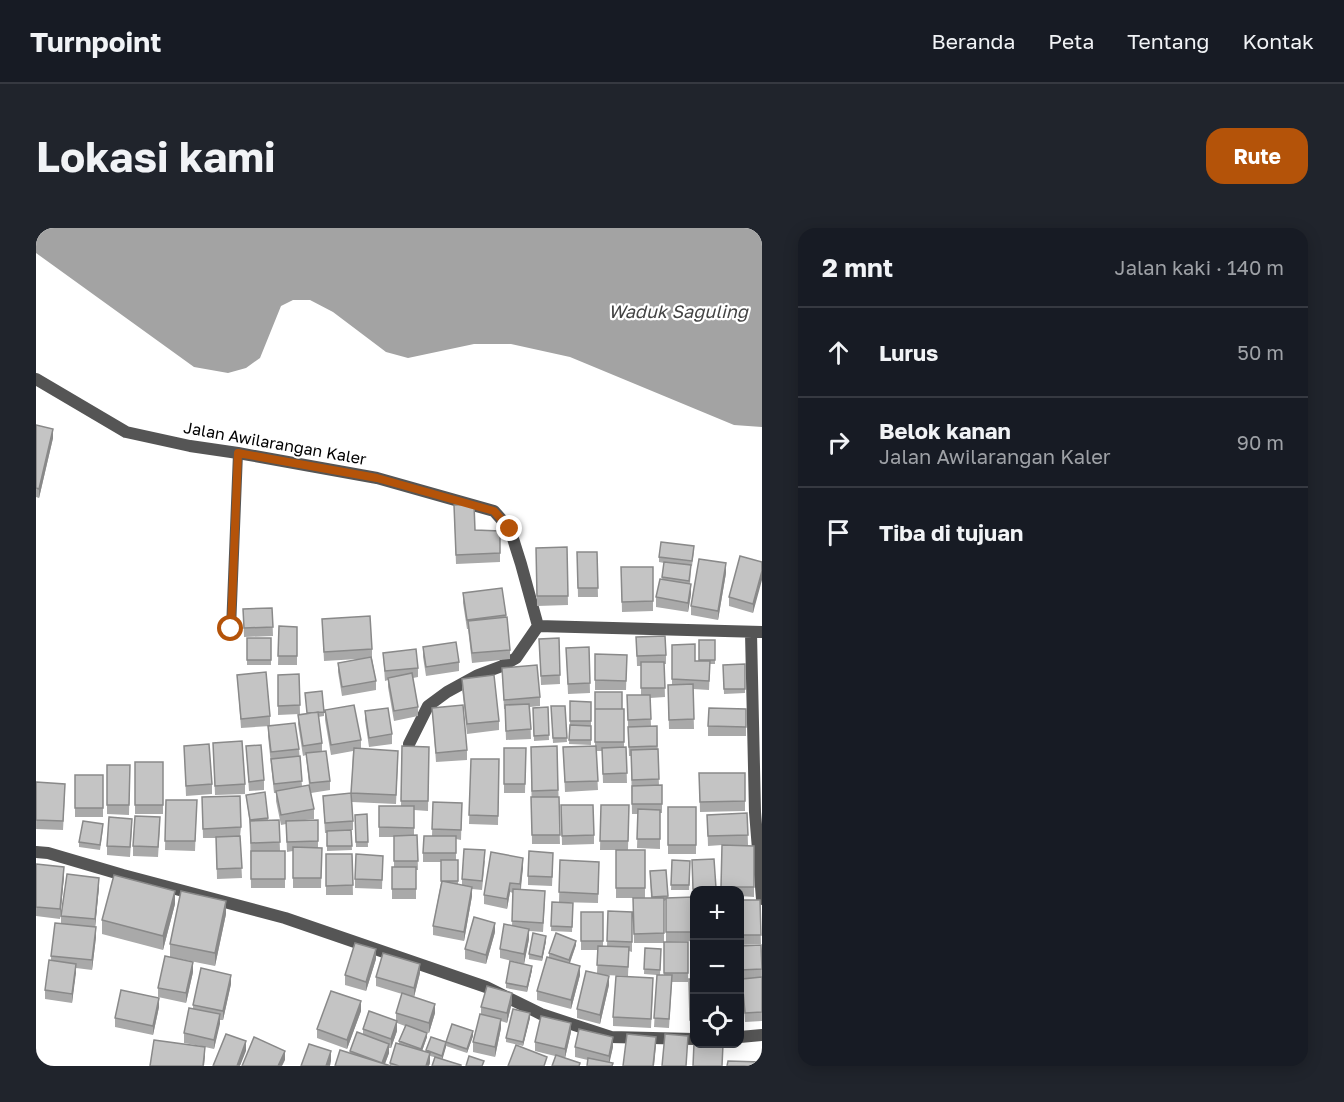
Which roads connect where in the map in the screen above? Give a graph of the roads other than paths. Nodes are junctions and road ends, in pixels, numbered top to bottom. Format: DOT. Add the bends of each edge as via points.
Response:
graph roads {
  1 [pos="36,379"];
  2 [pos="238,453"];
  3 [pos="538,626"];
  4 [pos="231,629"];
  5 [pos="756,632"];
  6 [pos="409,744"];
  7 [pos="36,852"];
  8 [pos="762,899"];
  9 [pos="762,1035"];
  10 [pos="744,1037"];
  11 [pos="690,1039"];
  1 -- 2 [label="street, Jalan Awilarangan Kaler" via="126,432"];
  2 -- 3 [label="street, Jalan Awilarangan Kaler" via="377,478 494,511 510,529"];
  2 -- 4 [label="lane"];
  3 -- 5 [label="street"];
  3 -- 6 [label="street" via="516,658 478,675 428,706"];
  5 -- 8 [label="street" via="755,812"];
  7 -- 11 [label="street" via="285,918 486,987 541,1014 611,1037"];
  9 -- 10 [label="street"];
}
